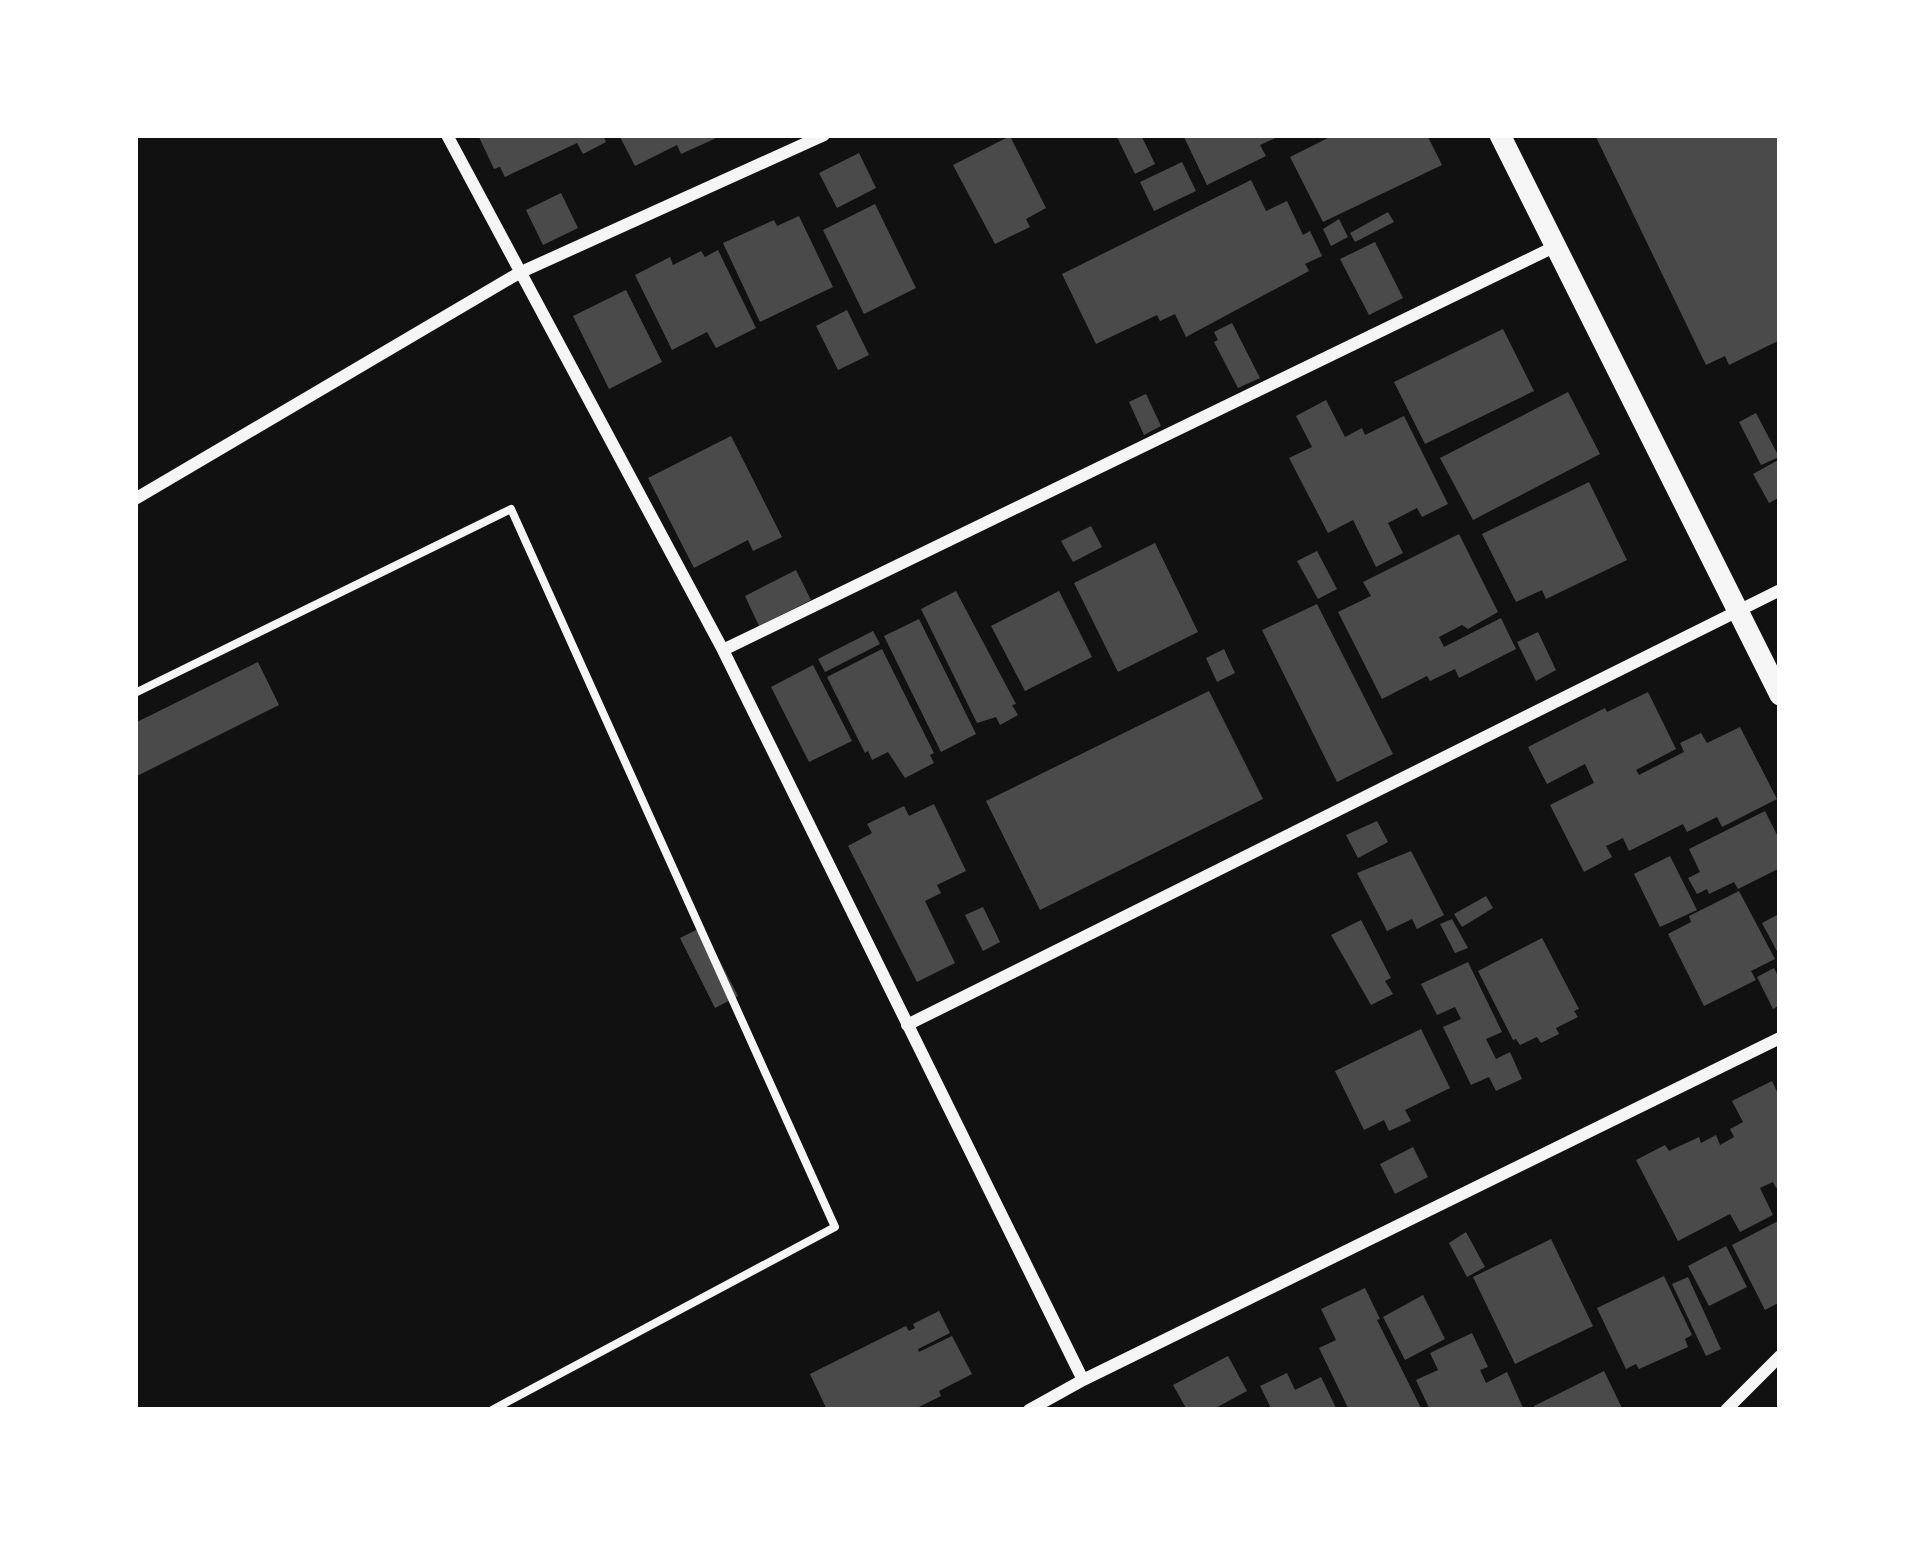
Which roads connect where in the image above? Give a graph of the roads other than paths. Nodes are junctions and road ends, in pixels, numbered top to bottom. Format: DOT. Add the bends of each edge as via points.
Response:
graph roads {
  1 [pos="447,135"];
  2 [pos="824,135"];
  3 [pos="1500,135"];
  4 [pos="1554,247"];
  5 [pos="519,273"];
  6 [pos="135,499"];
  7 [pos="1780,590"];
  8 [pos="1738,610"];
  9 [pos="722,650"];
  10 [pos="1780,695"];
  11 [pos="907,1024"];
  12 [pos="1780,1038"];
  13 [pos="1780,1356"];
  14 [pos="1083,1380"];
  15 [pos="1030,1410"];
  16 [pos="1726,1410"];
  1 -- 5 [label="street"];
  2 -- 5 [label="street"];
  3 -- 4 [label="street"];
  4 -- 8 [label="street"];
  4 -- 9 [label="street"];
  5 -- 6 [label="street"];
  5 -- 9 [label="street"];
  7 -- 8 [label="street"];
  8 -- 10 [label="street"];
  8 -- 11 [label="street"];
  9 -- 11 [label="street"];
  11 -- 14 [label="street"];
  12 -- 14 [label="street"];
  13 -- 16 [label="street"];
  14 -- 15 [label="street"];
}
